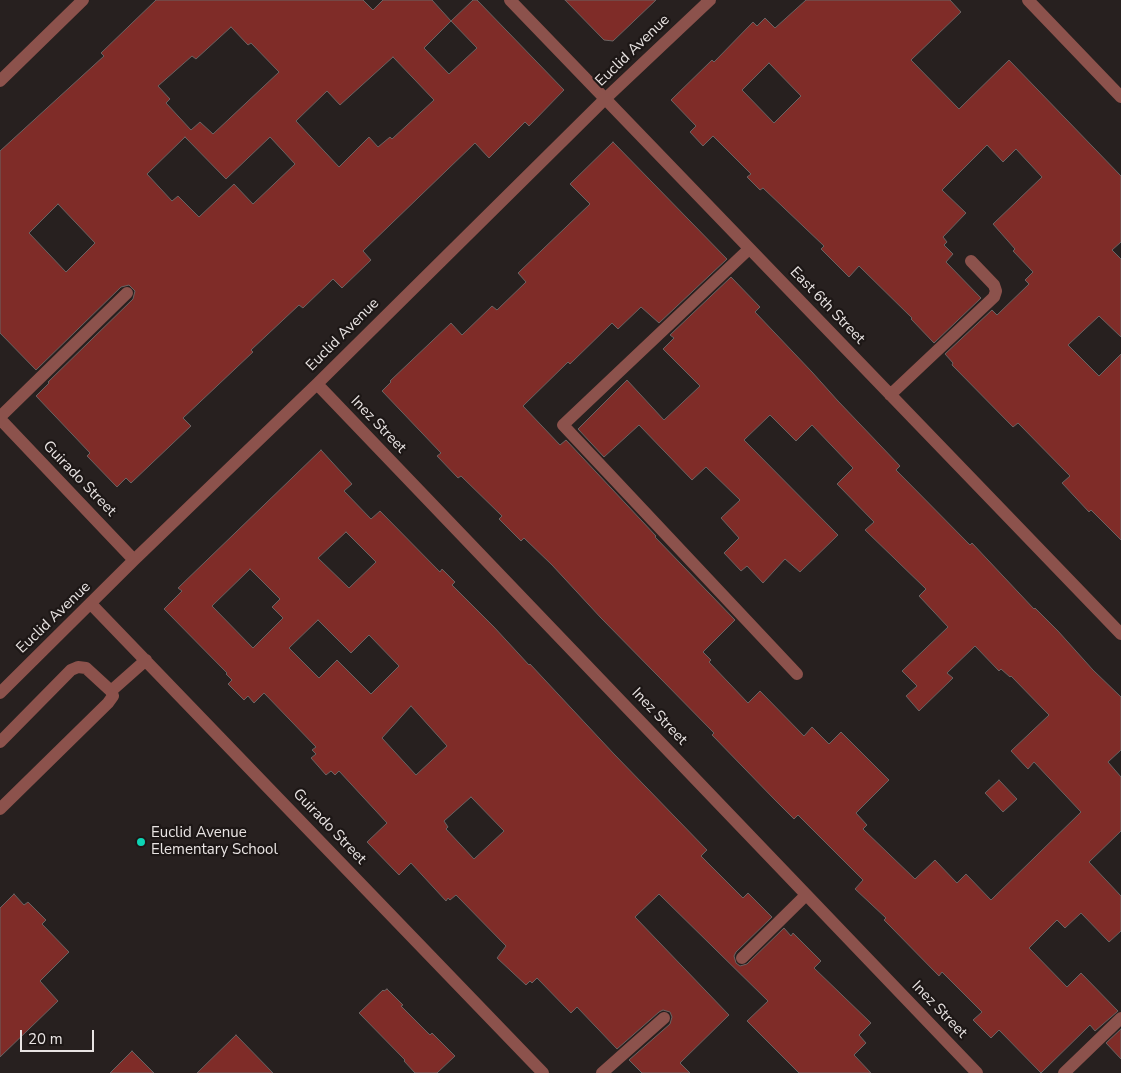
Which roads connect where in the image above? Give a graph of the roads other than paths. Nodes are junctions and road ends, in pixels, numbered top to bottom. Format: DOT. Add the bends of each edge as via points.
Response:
graph roads {
  1 [pos="83,0"];
  2 [pos="510,0"];
  3 [pos="710,0"];
  4 [pos="1028,0"];
  5 [pos="0,81"];
  6 [pos="1121,97"];
  7 [pos="605,99"];
  8 [pos="749,249"];
  9 [pos="971,262"];
  10 [pos="127,293"];
  11 [pos="317,384"];
  12 [pos="890,395"];
  13 [pos="0,418"];
  14 [pos="134,560"];
  15 [pos="92,604"];
  16 [pos="1121,634"];
  17 [pos="146,660"];
  18 [pos="798,674"];
  19 [pos="0,692"];
  20 [pos="111,692"];
  21 [pos="0,742"];
  22 [pos="0,809"];
  23 [pos="806,895"];
  24 [pos="742,958"];
  25 [pos="664,1018"];
  26 [pos="1121,1018"];
  27 [pos="543,1073"];
  28 [pos="602,1073"];
  29 [pos="977,1073"];
  30 [pos="1064,1073"];
  1 -- 5 [label="street"];
  2 -- 7 [label="street, East 6th Street"];
  3 -- 7 [label="street, Euclid Avenue"];
  4 -- 6 [label="street"];
  7 -- 8 [label="street, East 6th Street"];
  7 -- 11 [label="street, Euclid Avenue"];
  8 -- 12 [label="street, East 6th Street"];
  8 -- 18 [label="street" via="563,425"];
  9 -- 12 [label="street" via="994,285 994,297"];
  10 -- 13 [label="street"];
  11 -- 14 [label="street, Euclid Avenue"];
  11 -- 23 [label="street, Inez Street"];
  12 -- 16 [label="street, East 6th Street"];
  13 -- 14 [label="street, Guirado Street"];
  14 -- 15 [label="street, Euclid Avenue"];
  15 -- 17 [label="street, Guirado Street"];
  15 -- 19 [label="street, Euclid Avenue"];
  17 -- 20 [label="street"];
  17 -- 27 [label="street, Guirado Street"];
  20 -- 21 [label="street" via="86,668 71,670"];
  20 -- 22 [label="street" via="108,704"];
  23 -- 24 [label="street"];
  23 -- 29 [label="street, Inez Street"];
  25 -- 28 [label="street"];
  26 -- 30 [label="street"];
}
